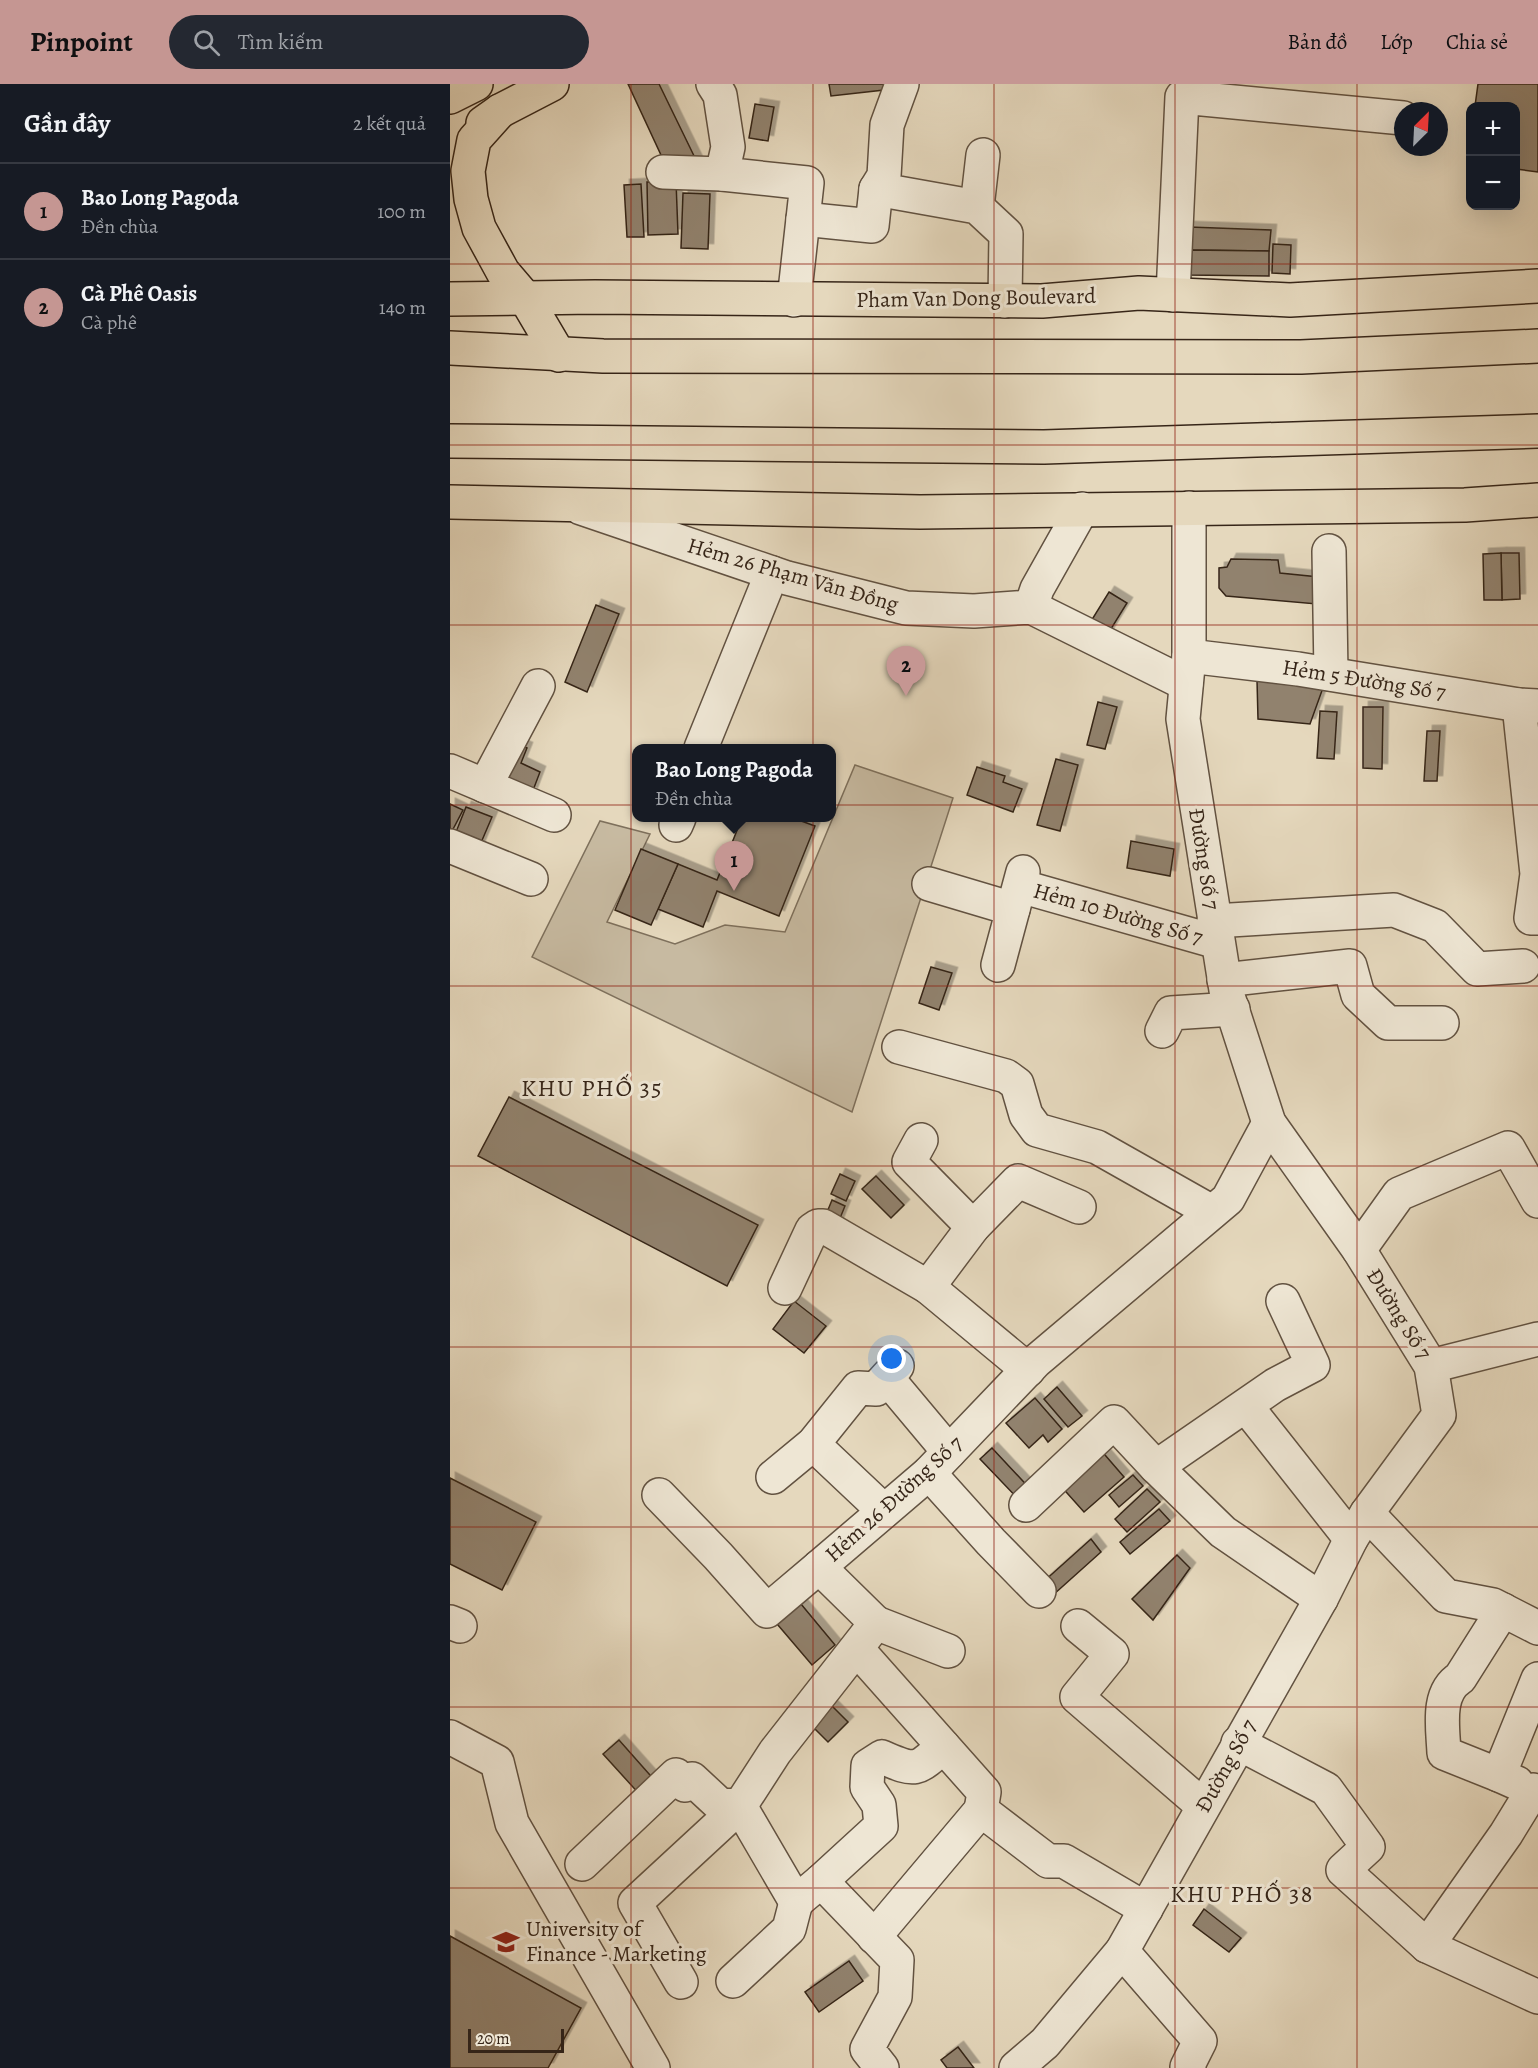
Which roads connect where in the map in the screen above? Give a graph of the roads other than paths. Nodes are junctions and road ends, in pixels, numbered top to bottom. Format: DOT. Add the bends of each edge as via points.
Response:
graph roads {
  1 [pos="476,84"];
  2 [pos="552,84"];
  3 [pos="713,84"];
  4 [pos="902,84"];
  5 [pos="450,97"];
  6 [pos="500,111"];
  7 [pos="1394,117"];
  8 [pos="450,147"];
  9 [pos="983,155"];
  10 [pos="663,172"];
  11 [pos="722,174"];
  12 [pos="876,189"];
  13 [pos="977,207"];
  14 [pos="803,219"];
  15 [pos="1538,285"];
  16 [pos="1173,295"];
  17 [pos="450,299"];
  18 [pos="526,299"];
  19 [pos="794,300"];
  20 [pos="1005,301"];
  21 [pos="1538,346"];
  22 [pos="450,348"];
  23 [pos="559,355"];
  24 [pos="1538,431"];
  25 [pos="450,441"];
  26 [pos="1538,500"];
  27 [pos="450,502"];
  28 [pos="568,504"];
  29 [pos="1189,508"];
  30 [pos="1082,509"];
  31 [pos="1329,551"];
  32 [pos="772,573"];
  33 [pos="1031,608"];
  34 [pos="1188,670"];
  35 [pos="1331,674"];
  36 [pos="538,686"];
  37 [pos="1528,705"];
  38 [pos="702,744"];
  39 [pos="450,771"];
  40 [pos="485,786"];
  41 [pos="554,815"];
  42 [pos="450,846"];
  43 [pos="531,879"];
  44 [pos="929,884"];
  45 [pos="1019,889"];
  46 [pos="1538,918"];
  47 [pos="1216,931"];
  48 [pos="998,965"];
  49 [pos="1523,966"];
  50 [pos="1228,994"];
  51 [pos="1443,1023"];
  52 [pos="1162,1031"];
  53 [pos="899,1047"];
  54 [pos="1269,1123"];
  55 [pos="921,1140"];
  56 [pos="1538,1201"];
  57 [pos="1079,1207"];
  58 [pos="1212,1212"];
  59 [pos="973,1227"];
  60 [pos="1359,1250"];
  61 [pos="928,1287"];
  62 [pos="785,1288"];
  63 [pos="1283,1300"];
  64 [pos="1538,1339"];
  65 [pos="1431,1366"];
  66 [pos="1028,1370"];
  67 [pos="1246,1406"];
  68 [pos="813,1444"];
  69 [pos="939,1463"];
  70 [pos="1156,1467"];
  71 [pos="773,1477"];
  72 [pos="659,1495"];
  73 [pos="1026,1504"];
  74 [pos="884,1511"];
  75 [pos="1359,1526"];
  76 [pos="819,1567"];
  77 [pos="1039,1591"];
  78 [pos="1321,1599"];
  79 [pos="1503,1611"];
  80 [pos="1078,1626"];
  81 [pos="1538,1628"];
  82 [pos="866,1636"];
  83 [pos="948,1651"];
  84 [pos="1538,1679"];
  85 [pos="450,1737"];
  86 [pos="1238,1743"];
  87 [pos="943,1746"];
  88 [pos="1499,1775"];
  89 [pos="1535,1791"];
  90 [pos="740,1806"];
  91 [pos="1203,1806"];
  92 [pos="981,1810"];
  93 [pos="582,1864"];
  94 [pos="821,1881"];
  95 [pos="796,1902"];
  96 [pos="1146,1909"];
  97 [pos="874,1937"];
  98 [pos="1427,1946"];
  99 [pos="1122,1951"];
  100 [pos="732,1981"];
  101 [pos="681,1982"];
  102 [pos="1538,1997"];
  103 [pos="653,2068"];
  104 [pos="882,2068"];
  105 [pos="1016,2068"];
  106 [pos="1189,2068"];
  1 -- 5 [label="main road"];
  2 -- 6 [label="main road"];
  3 -- 11 [label="street" via="720,95 728,147"];
  4 -- 12 [label="street" via="886,125 884,176"];
  6 -- 8 [label="main road"];
  6 -- 18 [label="main road" via="474,140 468,171 471,199 479,228 503,272"];
  7 -- 16 [label="street" via="1182,97"];
  9 -- 13 [label="street"];
  10 -- 11 [label="street"];
  11 -- 14 [label="street" via="807,183"];
  12 -- 13 [label="street"];
  12 -- 14 [label="street" via="872,226"];
  13 -- 20 [label="street" via="1006,234"];
  14 -- 19 [label="street"];
  15 -- 16 [label="main road, Pham Van Dong Boulevard" via="1290,300"];
  16 -- 20 [label="main road, Pham Van Dong Boulevard" via="1139,293"];
  17 -- 18 [label="main road, Pham Van Dong Boulevard"];
  18 -- 19 [label="main road, Pham Van Dong Boulevard"];
  18 -- 23 [label="main road"];
  19 -- 20 [label="main road, Pham Van Dong Boulevard"];
  21 -- 23 [label="main road" via="1300,357"];
  22 -- 23 [label="main road"];
  24 -- 25 [label="main road" via="1044,447"];
  26 -- 29 [label="main road" via="1464,505"];
  27 -- 28 [label="main road"];
  28 -- 30 [label="main road" via="920,512"];
  28 -- 32 [label="street, Hẻm 26 Phạm Văn Đồng"];
  29 -- 30 [label="main road"];
  29 -- 34 [label="street, Đường Số 7"];
  30 -- 33 [label="street" via="1037,589"];
  31 -- 35 [label="street"];
  32 -- 33 [label="street, Hẻm 26 Phạm Văn Đồng" via="906,608"];
  32 -- 38 [label="street"];
  33 -- 34 [label="street, Hẻm 26 Phạm Văn Đồng"];
  34 -- 35 [label="street, Hẻm 5 Đường Số 7"];
  34 -- 47 [label="street, Đường Số 7" via="1183,719"];
  35 -- 37 [label="street, Hẻm 5 Đường Số 7"];
  36 -- 40 [label="street"];
  37 -- 46 [label="street" via="1537,874 1531,918"];
  39 -- 40 [label="street"];
  40 -- 41 [label="street"];
  42 -- 43 [label="street"];
  44 -- 45 [label="street, Hẻm 10 Đường Số 7"];
  45 -- 47 [label="street, Hẻm 10 Đường Số 7"];
  45 -- 48 [label="street"];
  47 -- 49 [label="street, Hẻm 10 Đường Số 7" via="1394,910 1435,926 1477,969"];
  47 -- 50 [label="street, Đường Số 7"];
  50 -- 51 [label="street" via="1350,966 1358,995 1388,1023"];
  50 -- 52 [label="street" via="1171,1013"];
  50 -- 54 [label="street, Đường Số 7"];
  53 -- 58 [label="street" via="1006,1076 1017,1084 1026,1115 1037,1130 1097,1147"];
  54 -- 58 [label="street, Hẻm 26 Đường Số 7" via="1228,1199"];
  54 -- 60 [label="street, Đường Số 7"];
  55 -- 59 [label="street" via="909,1162"];
  56 -- 60 [label="street" via="1508,1148 1399,1194"];
  57 -- 59 [label="street" via="1018,1181"];
  58 -- 66 [label="street, Hẻm 26 Đường Số 7"];
  59 -- 61 [label="street"];
  60 -- 65 [label="street, Đường Số 7"];
  61 -- 62 [label="street" via="818,1226 812,1230"];
  61 -- 66 [label="street"];
  63 -- 67 [label="street" via="1312,1365"];
  64 -- 65 [label="street"];
  65 -- 75 [label="street, Đường Số 7" via="1439,1415"];
  66 -- 69 [label="street, Hẻm 26 Đường Số 7"];
  67 -- 70 [label="street"];
  67 -- 75 [label="street"];
  68 -- 69 [label="street" via="858,1388 876,1389 892,1372"];
  68 -- 71 [label="street"];
  68 -- 74 [label="street"];
  69 -- 74 [label="street, Hẻm 26 Đường Số 7"];
  69 -- 77 [label="street" via="991,1542"];
  70 -- 73 [label="street" via="1114,1422"];
  70 -- 78 [label="street" via="1223,1533"];
  72 -- 76 [label="street" via="767,1611"];
  74 -- 76 [label="street, Hẻm 26 Đường Số 7"];
  75 -- 78 [label="street, Đường Số 7"];
  75 -- 79 [label="street" via="1446,1596 1492,1605"];
  76 -- 82 [label="street, Hẻm 26 Đường Số 7"];
  78 -- 86 [label="street, Đường Số 7"];
  79 -- 81 [label="street"];
  79 -- 88 [label="street" via="1460,1678 1452,1683 1441,1711 1444,1753"];
  80 -- 91 [label="street" via="1112,1654 1077,1696"];
  82 -- 83 [label="street"];
  82 -- 87 [label="street, Hẻm 26 Đường Số 7"];
  82 -- 90 [label="street" via="775,1752"];
  84 -- 88 [label="street"];
  85 -- 103 [label="street" via="497,1762 512,1823"];
  86 -- 91 [label="street, Đường Số 7"];
  86 -- 98 [label="street" via="1326,1789 1368,1846 1344,1870"];
  87 -- 92 [label="street, Hẻm 26 Đường Số 7" via="984,1792"];
  87 -- 94 [label="street" via="924,1764 906,1767 882,1757 868,1766 867,1787 879,1805 881,1826"];
  88 -- 89 [label="street"];
  89 -- 98 [label="street"];
  90 -- 93 [label="street" via="720,1805 692,1779 685,1785 676,1775"];
  90 -- 95 [label="street"];
  90 -- 101 [label="street" via="635,1903"];
  91 -- 96 [label="street, Đường Số 7"];
  92 -- 96 [label="street" via="1048,1861 1064,1861"];
  92 -- 97 [label="street"];
  94 -- 95 [label="street"];
  94 -- 97 [label="street"];
  95 -- 100 [label="street" via="789,1929"];
  96 -- 99 [label="street, Đường Số 7"];
  97 -- 104 [label="street" via="897,1960 895,1997 867,2049"];
  98 -- 102 [label="street"];
  99 -- 105 [label="street, Đường Số 7" via="1045,2043"];
  99 -- 106 [label="street" via="1200,2041"];
}
